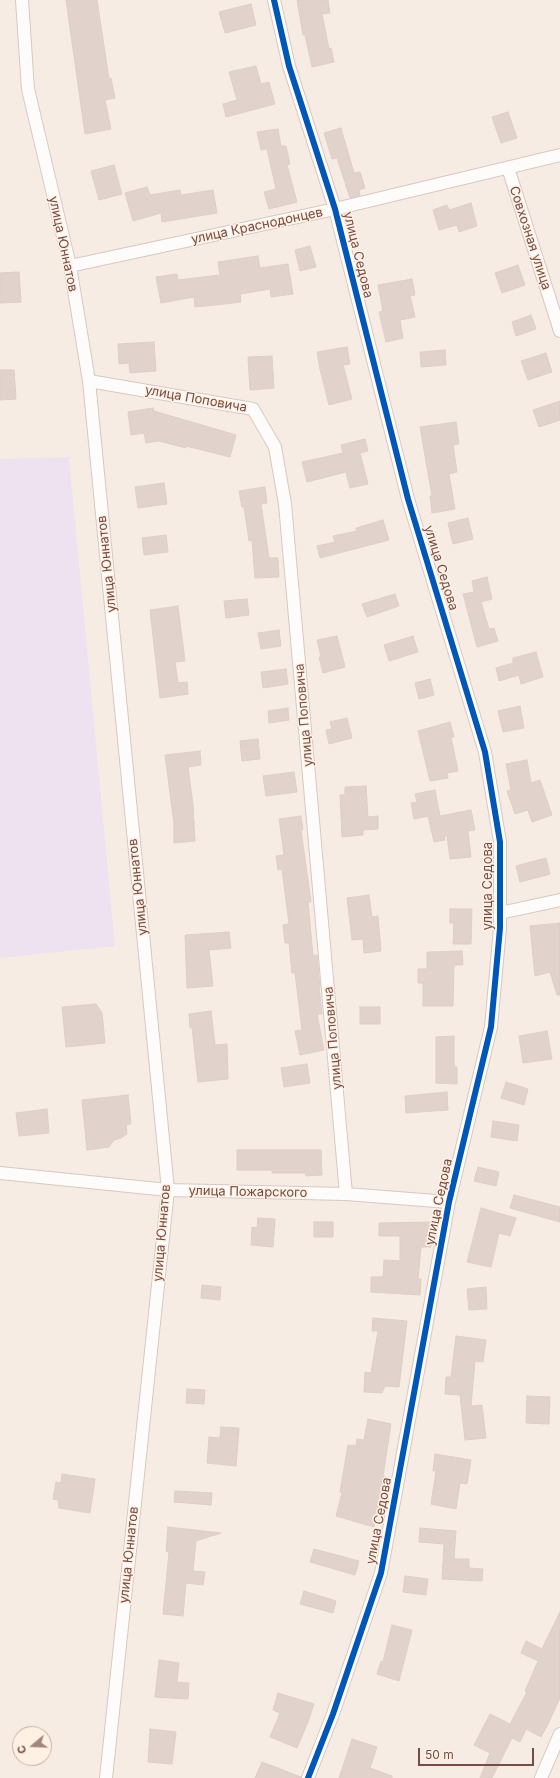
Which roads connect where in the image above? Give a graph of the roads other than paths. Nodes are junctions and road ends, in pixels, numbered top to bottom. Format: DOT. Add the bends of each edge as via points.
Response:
graph roads {
  1 [pos="22,0"];
  2 [pos="274,0"];
  3 [pos="560,155"];
  4 [pos="508,168"];
  5 [pos="335,209"];
  6 [pos="70,266"];
  7 [pos="560,331"];
  8 [pos="89,381"];
  9 [pos="560,900"];
  10 [pos="500,913"];
  11 [pos="0,1172"];
  12 [pos="168,1190"];
  13 [pos="346,1194"];
  14 [pos="449,1202"];
  15 [pos="560,1734"];
  16 [pos="106,1778"];
  17 [pos="308,1778"];
  18 [pos="541,1778"];
  1 -- 6 [label="street, улица Юннатов" via="28,89"];
  2 -- 5 [label="street, улица Седова" via="289,66"];
  3 -- 4 [label="street, улица Краснодонцев"];
  4 -- 5 [label="street, улица Краснодонцев"];
  4 -- 7 [label="street, Совхозная улица"];
  5 -- 6 [label="street, улица Краснодонцев"];
  5 -- 10 [label="street, улица Седова" via="408,499 485,752 500,842"];
  6 -- 8 [label="street, улица Юннатов"];
  8 -- 12 [label="street, улица Юннатов"];
  8 -- 13 [label="street, улица Поповича" via="254,409 275,447 285,504"];
  9 -- 10 [label="street"];
  10 -- 14 [label="street, улица Седова" via="491,1027"];
  11 -- 12 [label="street, улица Пожарского"];
  12 -- 13 [label="street, улица Пожарского"];
  12 -- 16 [label="street, улица Юннатов"];
  13 -- 14 [label="street, улица Пожарского"];
  14 -- 17 [label="street, улица Седова" via="381,1573 333,1714"];
  15 -- 18 [label="street"];
}
